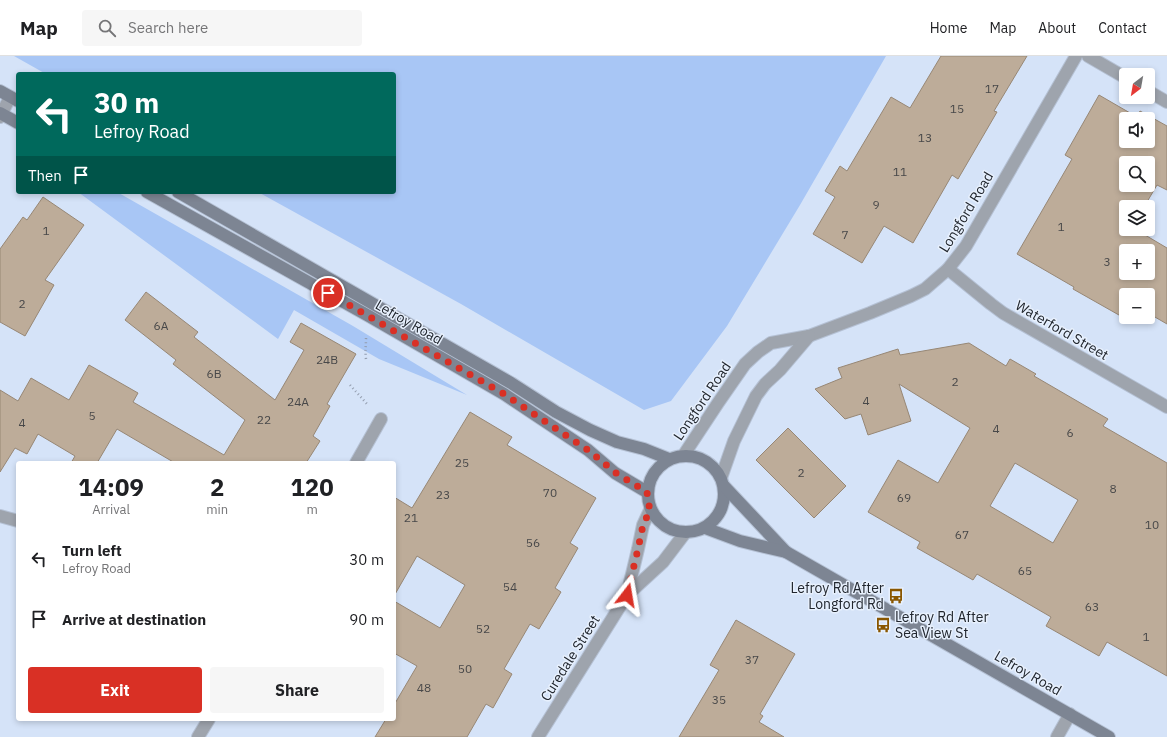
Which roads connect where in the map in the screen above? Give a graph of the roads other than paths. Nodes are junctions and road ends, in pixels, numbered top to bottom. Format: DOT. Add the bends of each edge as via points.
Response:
graph roads {
  1 [pos="1076,56"];
  2 [pos="1088,56"];
  3 [pos="1119,74"];
  4 [pos="1155,95"];
  5 [pos="10,96"];
  6 [pos="1167,102"];
  7 [pos="0,115"];
  8 [pos="16,122"];
  9 [pos="151,194"];
  10 [pos="181,194"];
  11 [pos="948,269"];
  12 [pos="809,336"];
  13 [pos="1167,407"];
  14 [pos="381,419"];
  15 [pos="683,456"];
  16 [pos="669,459"];
  17 [pos="357,461"];
  18 [pos="722,482"];
  19 [pos="647,492"];
  20 [pos="650,510"];
  21 [pos="0,516"];
  22 [pos="16,520"];
  23 [pos="705,528"];
  24 [pos="685,533"];
  25 [pos="786,552"];
  26 [pos="627,595"];
  27 [pos="1070,714"];
  28 [pos="208,721"];
  29 [pos="198,737"];
  30 [pos="538,737"];
  31 [pos="1057,737"];
  32 [pos="1109,737"];
  1 -- 11 [label="street, Longford Road" via="966,246"];
  2 -- 3 [label="street"];
  4 -- 6 [label="street"];
  5 -- 7 [label="street"];
  7 -- 8 [label="street"];
  9 -- 19 [label="street, Lefroy Road" via="504,394"];
  10 -- 16 [label="street, Lefroy Road" via="511,383 556,412 617,442"];
  11 -- 12 [label="street, Longford Road" via="912,296"];
  11 -- 13 [label="street, Waterford Street" via="1003,313"];
  12 -- 15 [label="street, Longford Road" via="771,343 745,364"];
  12 -- 18 [label="street, Longford Road" via="756,396 734,441"];
  14 -- 17 [label="street"];
  15 -- 16 [label="street, Lefroy Road"];
  15 -- 18 [label="street, Lefroy Road" via="694,456 705,461 714,468"];
  16 -- 19 [label="street" via="654,473"];
  18 -- 23 [label="street" via="724,499 721,510"];
  18 -- 25 [label="street, Lefroy Road"];
  19 -- 20 [label="street"];
  20 -- 24 [label="street" via="665,526"];
  20 -- 26 [label="street, Curedale Street" via="643,525"];
  21 -- 22 [label="street"];
  23 -- 24 [label="street"];
  23 -- 25 [label="street, Lefroy Road" via="740,541"];
  24 -- 26 [label="street, Curedale Street" via="663,562"];
  25 -- 27 [label="street, Lefroy Road"];
  26 -- 30 [label="street, Curedale Street"];
  27 -- 31 [label="street"];
  27 -- 32 [label="street, Lefroy Road"];
  28 -- 29 [label="street"];
}
